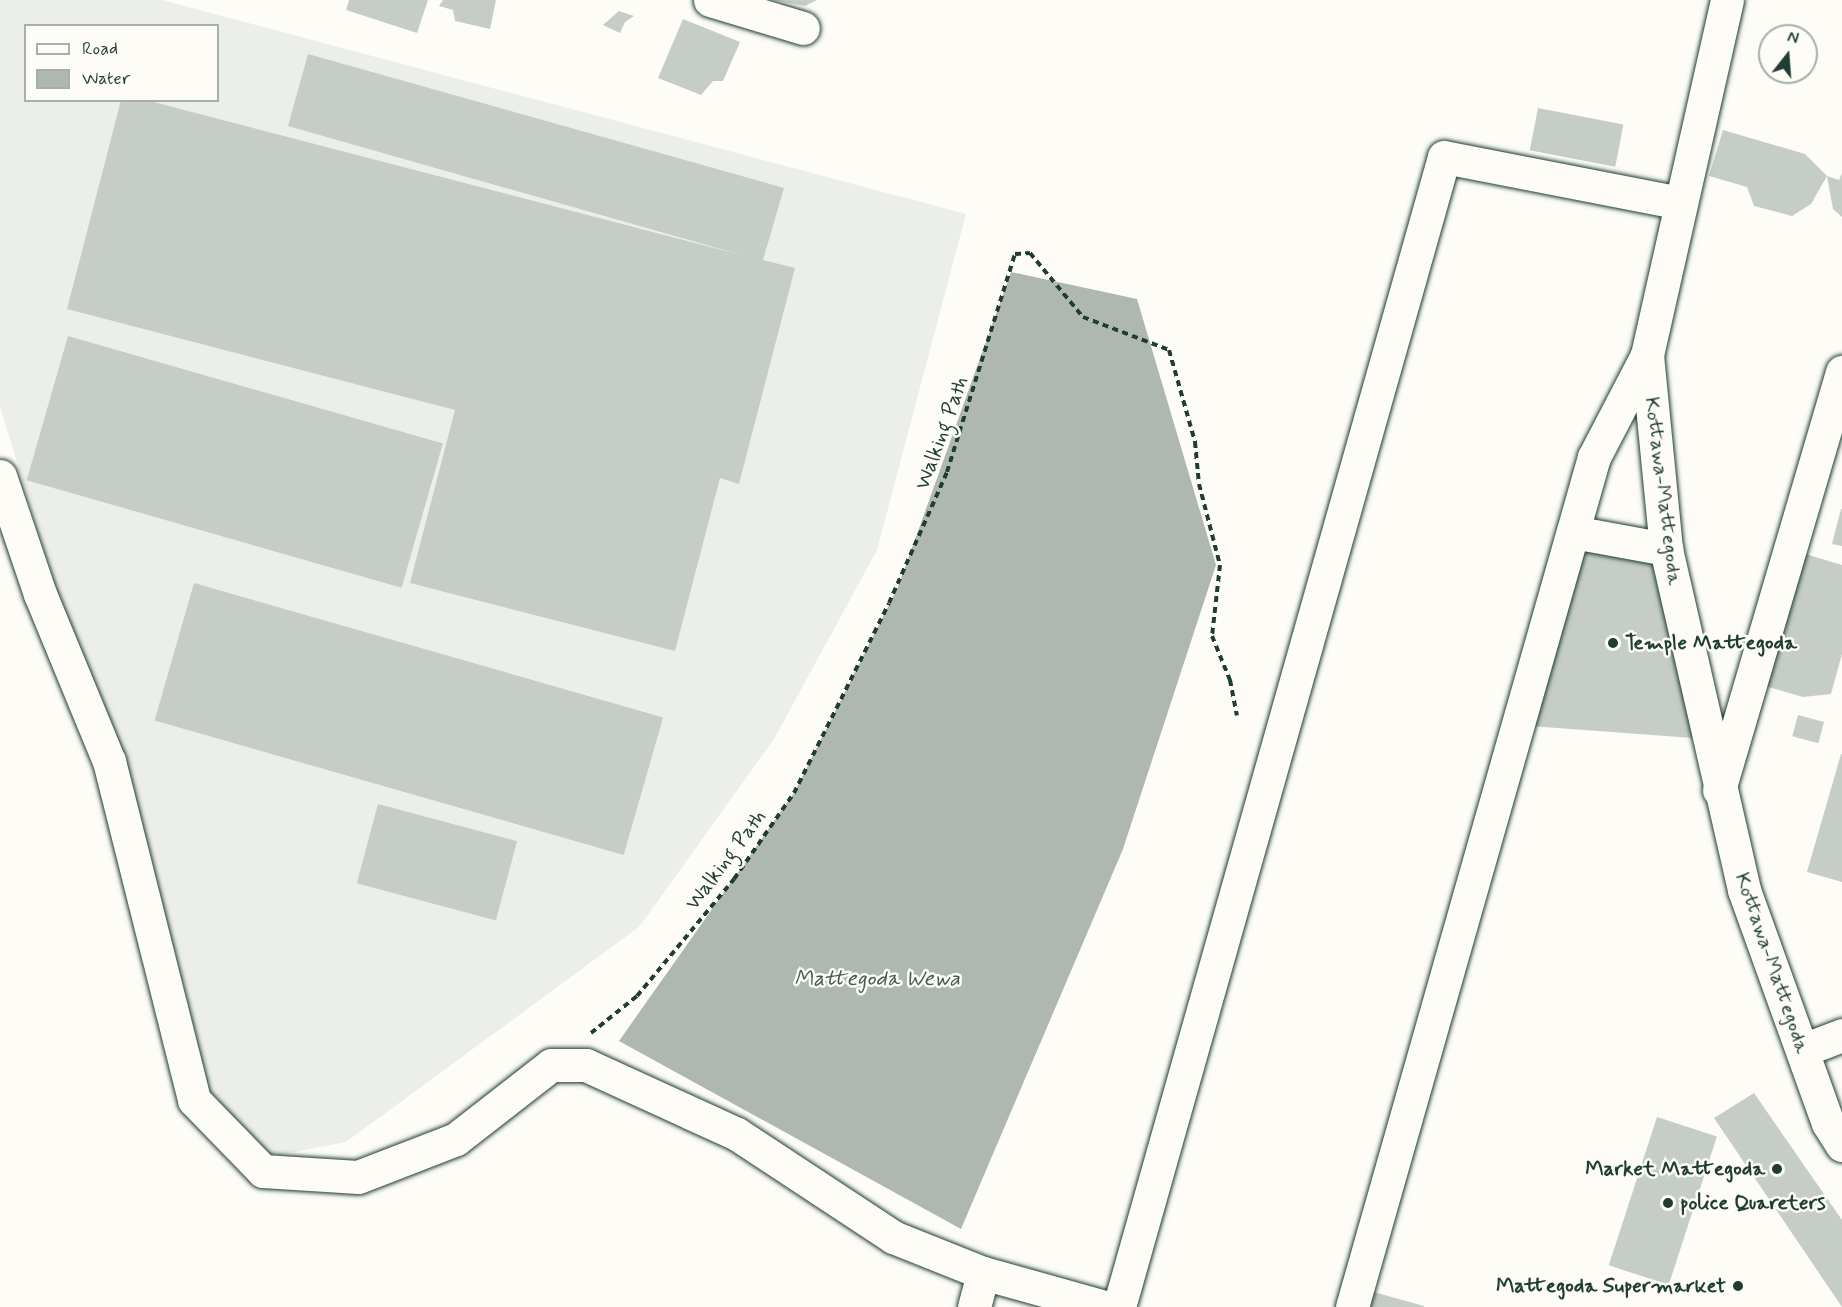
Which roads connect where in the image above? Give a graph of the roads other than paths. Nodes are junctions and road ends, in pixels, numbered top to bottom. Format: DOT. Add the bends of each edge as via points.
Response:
graph roads {
  1 [pos="710,0"];
  2 [pos="1727,0"];
  3 [pos="803,28"];
  4 [pos="1681,203"];
  5 [pos="1647,355"];
  6 [pos="1842,372"];
  7 [pos="0,476"];
  8 [pos="1573,532"];
  9 [pos="1666,549"];
  10 [pos="1719,790"];
  11 [pos="1842,1035"];
  12 [pos="1803,1050"];
  13 [pos="1842,1145"];
  14 [pos="983,1273"];
  15 [pos="974,1307"];
  16 [pos="1105,1307"];
  17 [pos="1119,1307"];
  18 [pos="1352,1307"];
  1 -- 3 [label="street"];
  2 -- 4 [label="street, Kottawa-Mattegoda"];
  4 -- 5 [label="street, Kottawa-Mattegoda"];
  4 -- 17 [label="street" via="1444,157"];
  5 -- 8 [label="street" via="1594,457"];
  5 -- 9 [label="street, Kottawa-Mattegoda"];
  6 -- 10 [label="street"];
  7 -- 14 [label="street" via="40,594 109,761 194,1100 263,1172 358,1178 456,1139 551,1065 586,1065 736,1134 893,1237"];
  8 -- 9 [label="street"];
  8 -- 18 [label="street"];
  9 -- 10 [label="street, Kottawa-Mattegoda"];
  10 -- 12 [label="street, Kottawa-Mattegoda" via="1744,890"];
  11 -- 12 [label="street"];
  12 -- 13 [label="street, Kottawa-Mattegoda" via="1828,1123"];
  14 -- 15 [label="street"];
  14 -- 16 [label="street"];
}
